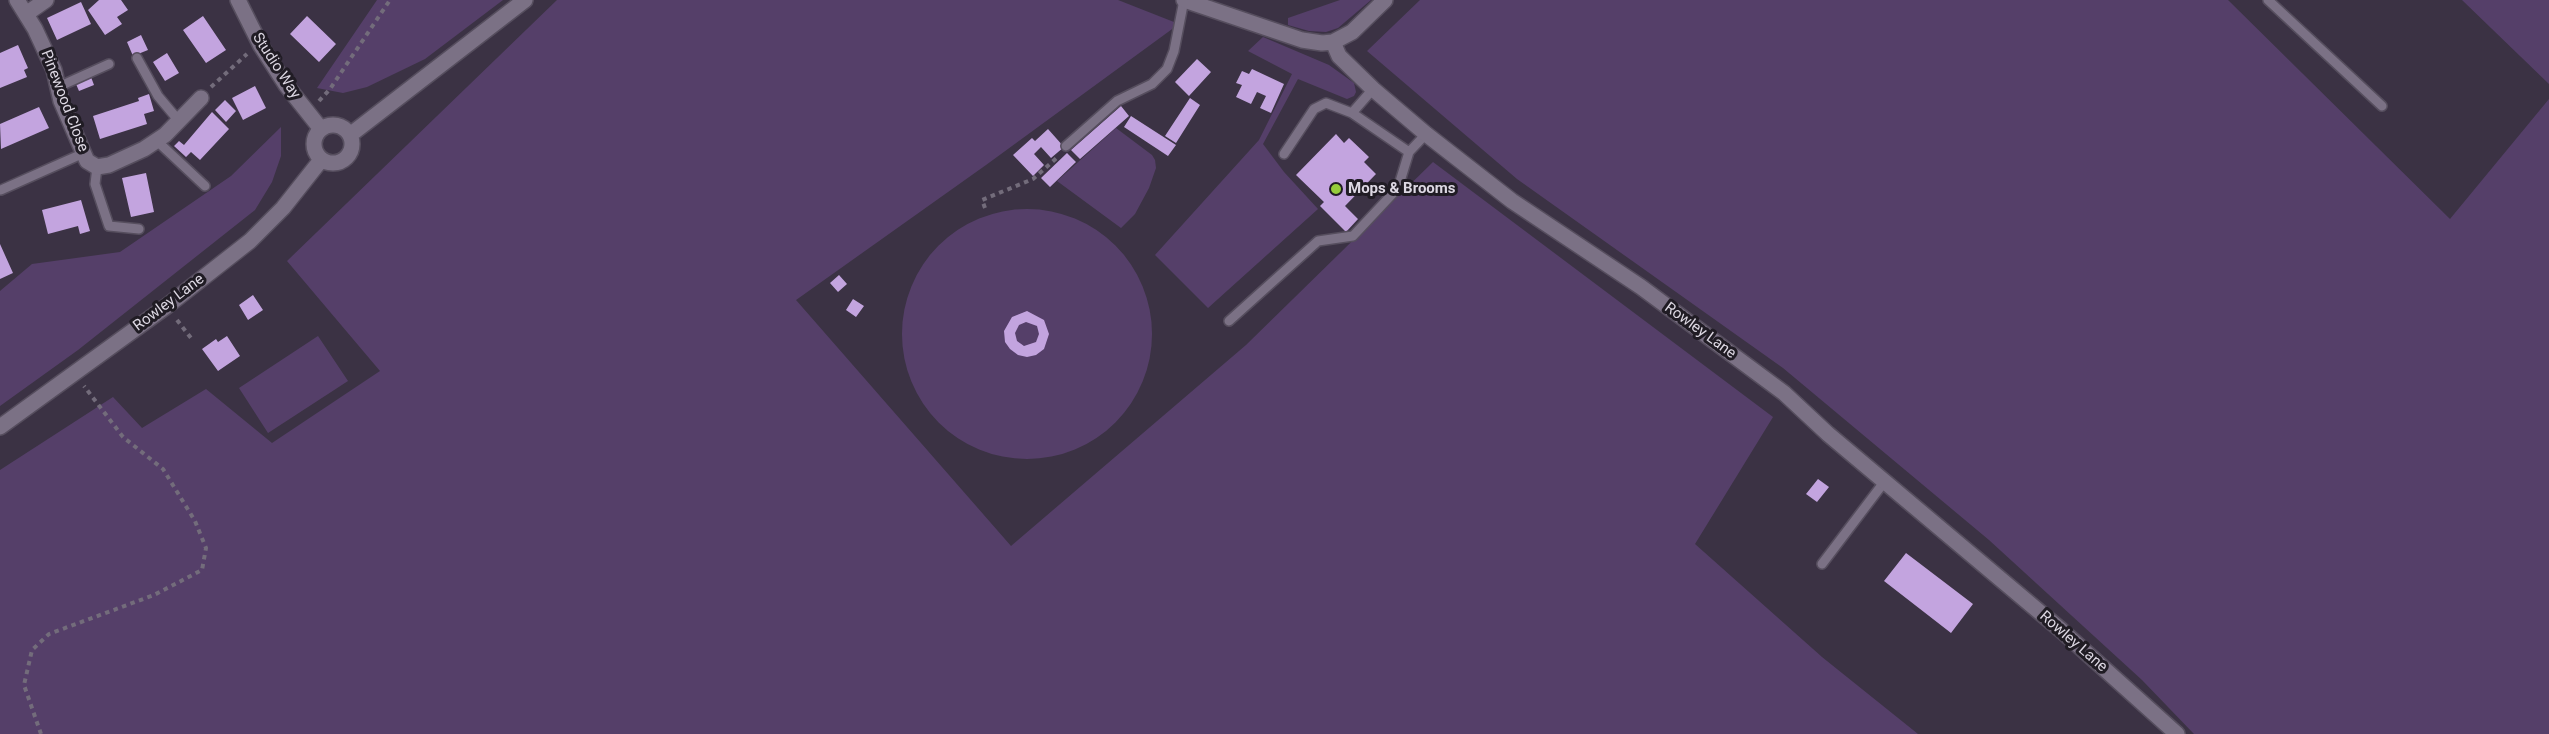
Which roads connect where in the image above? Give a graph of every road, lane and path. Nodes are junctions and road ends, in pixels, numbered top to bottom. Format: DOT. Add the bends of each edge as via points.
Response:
graph roads {
  1 [pos="17,0"];
  2 [pos="46,0"];
  3 [pos="238,0"];
  4 [pos="390,0"];
  5 [pos="525,0"];
  6 [pos="1184,0"];
  7 [pos="1385,0"];
  8 [pos="2268,0"];
  9 [pos="26,14"];
  10 [pos="1333,42"];
  11 [pos="261,46"];
  12 [pos="137,58"];
  13 [pos="109,64"];
  14 [pos="58,87"];
  15 [pos="1373,88"];
  16 [pos="201,98"];
  17 [pos="2382,106"];
  18 [pos="308,112"];
  19 [pos="1352,112"];
  20 [pos="179,121"];
  21 [pos="321,129"];
  22 [pos="1426,134"];
  23 [pos="350,135"];
  24 [pos="157,141"];
  25 [pos="1066,146"];
  26 [pos="1409,152"];
  27 [pos="84,153"];
  28 [pos="1284,154"];
  29 [pos="321,160"];
  30 [pos="98,167"];
  31 [pos="205,186"];
  32 [pos="1,190"];
  33 [pos="985,208"];
  34 [pos="140,229"];
  35 [pos="167,306"];
  36 [pos="1229,321"];
  37 [pos="191,338"];
  38 [pos="74,374"];
  39 [pos="0,427"];
  40 [pos="1885,481"];
  41 [pos="1822,564"];
  42 [pos="41,734"];
  43 [pos="2178,734"];
  1 -- 9 [label="street, Pinewood Close"];
  2 -- 9 [label="street"];
  3 -- 11 [label="street, Studio Way"];
  4 -- 18 [label="path" via="330,89"];
  5 -- 23 [label="street"];
  6 -- 10 [label="street" via="1302,40"];
  6 -- 25 [label="lane" via="1167,69 1152,84 1117,101"];
  7 -- 10 [label="street" via="1352,32"];
  8 -- 17 [label="lane"];
  9 -- 14 [label="street, Pinewood Close" via="54,70"];
  10 -- 15 [label="street, Rowley Lane" via="1340,56"];
  11 -- 16 [label="path" via="241,58"];
  11 -- 18 [label="street, Studio Way"];
  12 -- 20 [label="lane" via="158,96"];
  13 -- 14 [label="lane"];
  14 -- 27 [label="street, Pinewood Close"];
  15 -- 19 [label="lane"];
  15 -- 22 [label="street, Rowley Lane"];
  16 -- 20 [label="street, Pinewood Close"];
  18 -- 21 [label="street, Studio Way"];
  19 -- 26 [label="lane"];
  19 -- 28 [label="lane" via="1326,103 1314,109"];
  20 -- 24 [label="street, Pinewood Close"];
  21 -- 23 [label="street" via="337,125"];
  21 -- 29 [label="street" via="313,144"];
  22 -- 26 [label="lane"];
  22 -- 40 [label="street, Rowley Lane" via="1512,201 1641,287 1784,393"];
  23 -- 29 [label="street" via="352,148 346,160 333,164"];
  24 -- 30 [label="street, Pinewood Close"];
  24 -- 31 [label="lane"];
  25 -- 33 [label="path" via="1033,179 982,200"];
  26 -- 36 [label="lane" via="1398,188 1353,236 1318,241"];
  27 -- 30 [label="street, Pinewood Close" via="87,161"];
  27 -- 32 [label="lane"];
  29 -- 35 [label="street, Rowley Lane" via="283,208 250,241"];
  30 -- 34 [label="lane" via="95,184 109,226"];
  35 -- 37 [label="path"];
  35 -- 38 [label="street, Rowley Lane"];
  38 -- 39 [label="street, Rowley Lane"];
  38 -- 42 [label="path" via="123,437 163,469 195,520 206,548 202,570 154,595 49,634 32,650 24,685"];
  40 -- 41 [label="lane"];
  40 -- 43 [label="street, Rowley Lane"];
}
